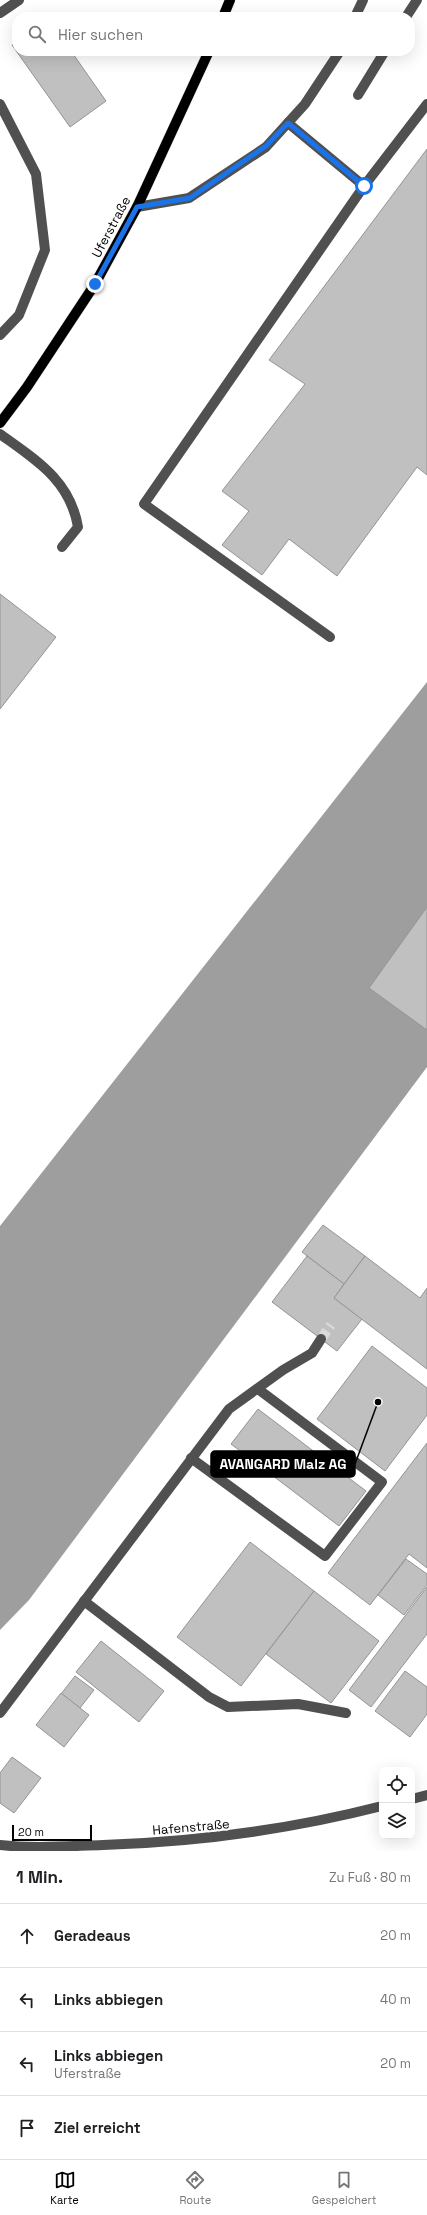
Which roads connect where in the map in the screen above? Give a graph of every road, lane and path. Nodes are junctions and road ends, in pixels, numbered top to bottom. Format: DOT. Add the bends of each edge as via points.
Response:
graph roads {
  1 [pos="19,0"];
  2 [pos="230,0"];
  3 [pos="363,0"];
  4 [pos="417,0"];
  5 [pos="0,12"];
  6 [pos="225,12"];
  7 [pos="357,12"];
  8 [pos="409,12"];
  9 [pos="207,56"];
  10 [pos="337,56"];
  11 [pos="382,56"];
  12 [pos="358,95"];
  13 [pos="0,104"];
  14 [pos="427,104"];
  15 [pos="288,123"];
  16 [pos="364,186"];
  17 [pos="137,207"];
  18 [pos="0,335"];
  19 [pos="0,423"];
  20 [pos="0,434"];
  21 [pos="62,547"];
  22 [pos="330,637"];
  23 [pos="321,1339"];
  24 [pos="258,1389"];
  25 [pos="191,1458"];
  26 [pos="84,1602"];
  27 [pos="346,1713"];
  28 [pos="0,1714"];
  29 [pos="427,1795"];
  30 [pos="415,1797"];
  31 [pos="379,1807"];
  32 [pos="0,1845"];
  33 [pos="108,1848"];
  1 -- 5 [label="street"];
  2 -- 6 [label="main road"];
  3 -- 7 [label="street"];
  4 -- 8 [label="street"];
  9 -- 17 [label="main road, Uferstraße"];
  10 -- 15 [label="street" via="305,104"];
  11 -- 12 [label="street"];
  13 -- 18 [label="street" via="36,174 44,250 18,315"];
  14 -- 16 [label="street"];
  15 -- 16 [label="street"];
  15 -- 17 [label="street" via="266,146 190,198"];
  16 -- 22 [label="street" via="144,504"];
  17 -- 19 [label="main road, Uferstraße" via="95,284"];
  20 -- 21 [label="street" via="45,467 66,491 78,527"];
  23 -- 24 [label="street" via="312,1353"];
  24 -- 25 [label="street" via="229,1410"];
  24 -- 25 [label="street" via="382,1482 325,1556"];
  25 -- 26 [label="street"];
  26 -- 27 [label="street" via="209,1697 228,1707 298,1704"];
  26 -- 28 [label="street"];
  29 -- 30 [label="street"];
  31 -- 33 [label="street, Hafenstraße" via="242,1835"];
  32 -- 33 [label="street, Hafenstraße"];
}
